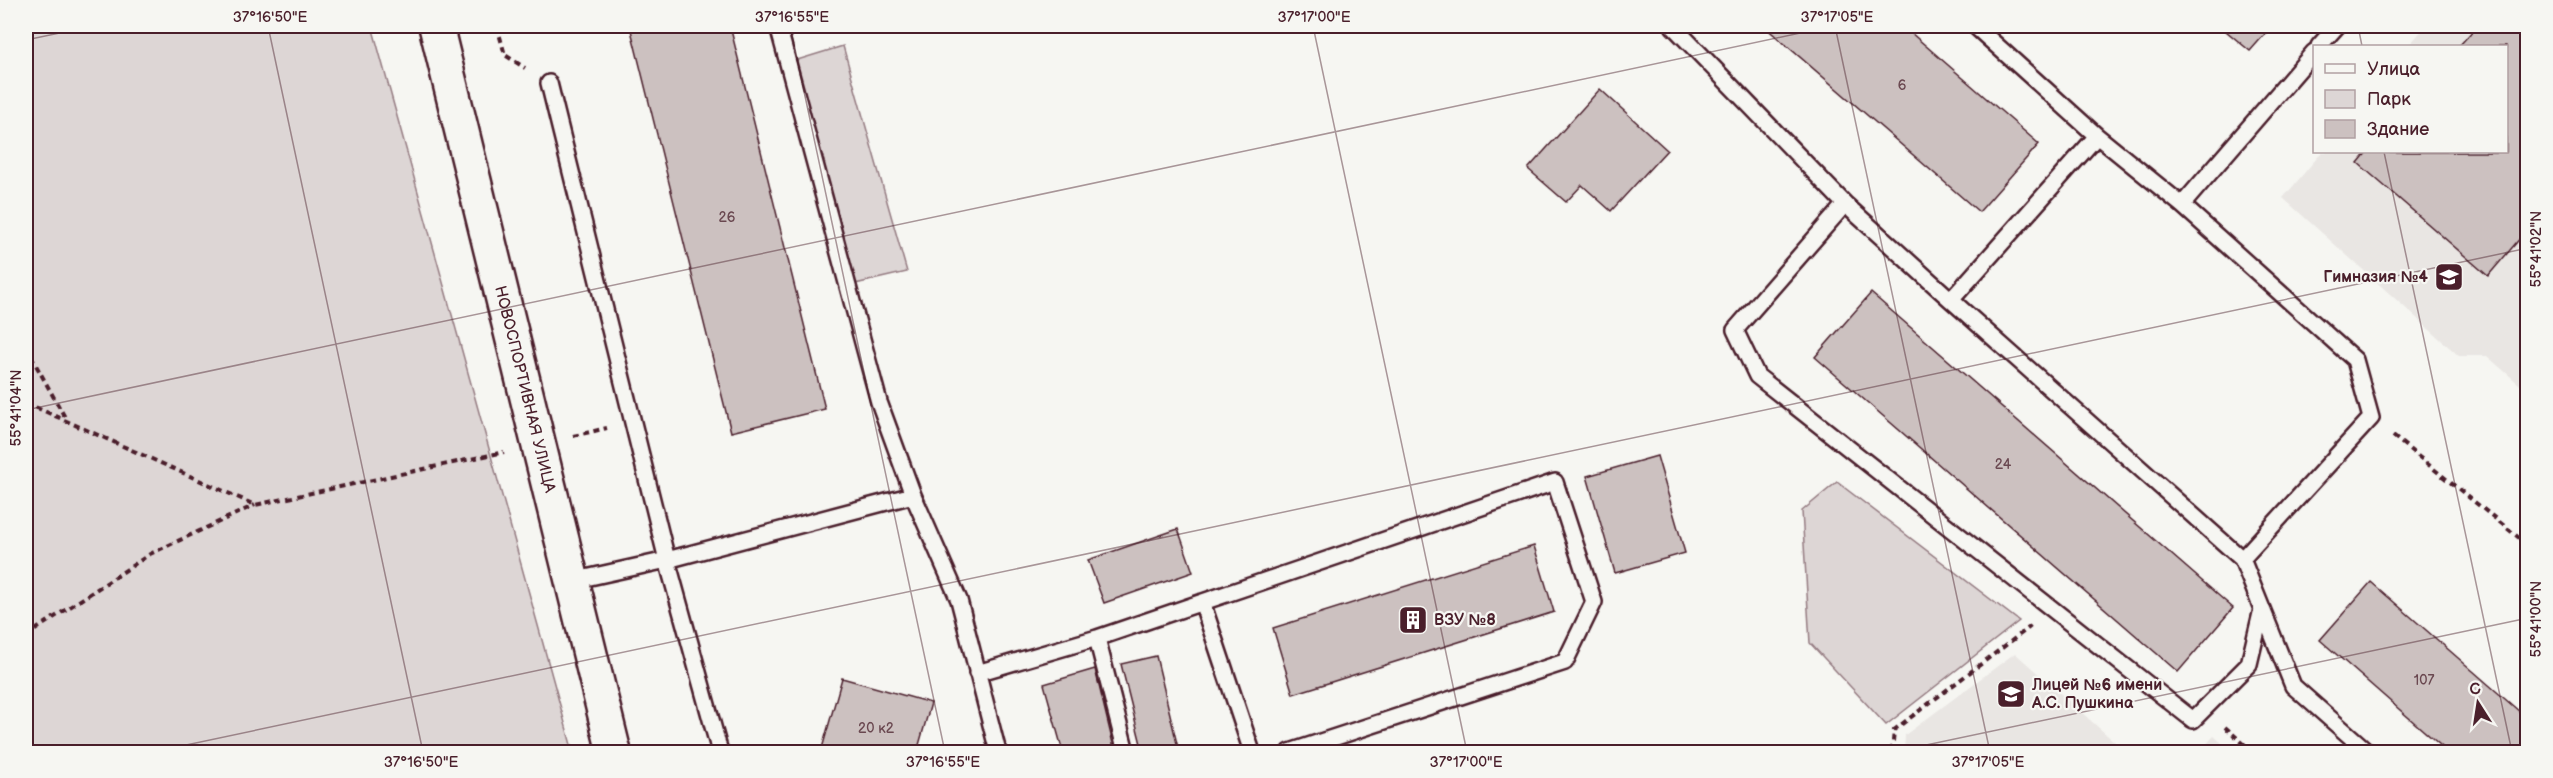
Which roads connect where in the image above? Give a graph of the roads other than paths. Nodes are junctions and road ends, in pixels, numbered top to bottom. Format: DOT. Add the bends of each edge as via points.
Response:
graph roads {
  1 [pos="436,26"];
  2 [pos="778,26"];
  3 [pos="1673,26"];
  4 [pos="1975,26"];
  5 [pos="2337,26"];
  6 [pos="2320,45"];
  7 [pos="2313,53"];
  8 [pos="549,83"];
  9 [pos="2097,136"];
  10 [pos="1845,204"];
  11 [pos="2182,205"];
  12 [pos="1951,300"];
  13 [pos="913,495"];
  14 [pos="2242,559"];
  15 [pos="667,560"];
  16 [pos="572,581"];
  17 [pos="1202,602"];
  18 [pos="2262,609"];
  19 [pos="1097,638"];
  20 [pos="977,673"];
  21 [pos="614,753"];
  22 [pos="720,753"];
  23 [pos="998,753"];
  24 [pos="1126,753"];
  25 [pos="1252,753"];
  26 [pos="1290,753"];
  27 [pos="2368,753"];
  1 -- 16 [label="main road, НОВОСПОРТИВНАЯ УЛИЦА"];
  2 -- 13 [label="lane" via="879,402"];
  3 -- 10 [label="lane"];
  4 -- 9 [label="lane"];
  5 -- 6 [label="lane"];
  7 -- 11 [label="lane"];
  8 -- 15 [label="lane"];
  9 -- 11 [label="lane"];
  9 -- 12 [label="lane"];
  10 -- 12 [label="lane"];
  10 -- 18 [label="lane" via="1735,330 1757,376 2193,720 2249,664"];
  11 -- 14 [label="lane" via="2355,360 2371,418"];
  12 -- 14 [label="lane"];
  13 -- 15 [label="lane"];
  13 -- 20 [label="lane" via="959,600"];
  14 -- 18 [label="lane"];
  15 -- 16 [label="lane"];
  15 -- 22 [label="lane"];
  16 -- 21 [label="main road, НОВОСПОРТИВНАЯ УЛИЦА"];
  17 -- 19 [label="lane"];
  17 -- 25 [label="lane"];
  17 -- 26 [label="lane" via="1555,482 1594,602 1565,662"];
  18 -- 27 [label="lane" via="2293,686"];
  19 -- 20 [label="lane"];
  19 -- 24 [label="lane"];
  20 -- 23 [label="lane"];
}
